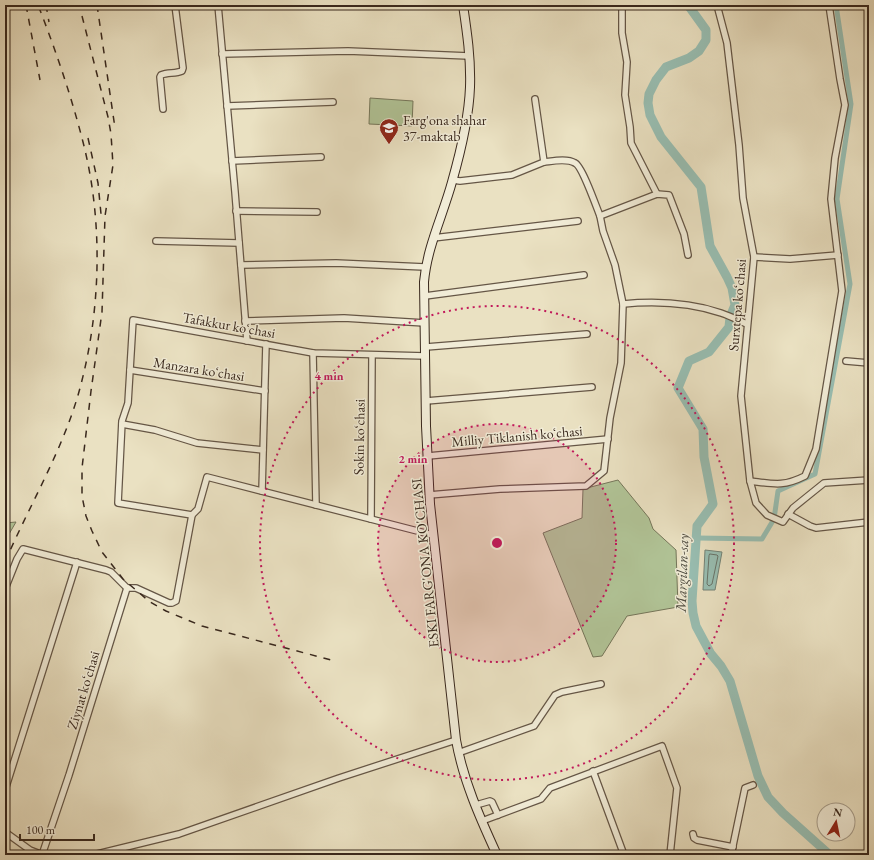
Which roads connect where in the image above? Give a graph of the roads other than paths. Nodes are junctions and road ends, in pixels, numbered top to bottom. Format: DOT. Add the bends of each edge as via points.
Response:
graph roads {
  1 [pos="175,5"];
  2 [pos="218,5"];
  3 [pos="463,5"];
  4 [pos="622,5"];
  5 [pos="717,5"];
  6 [pos="829,5"];
  7 [pos="222,54"];
  8 [pos="469,56"];
  9 [pos="535,99"];
  10 [pos="333,102"];
  11 [pos="227,106"];
  12 [pos="163,109"];
  13 [pos="322,157"];
  14 [pos="232,161"];
  15 [pos="544,162"];
  16 [pos="453,180"];
  17 [pos="657,194"];
  18 [pos="236,211"];
  19 [pos="317,212"];
  20 [pos="600,216"];
  21 [pos="578,221"];
  22 [pos="433,238"];
  23 [pos="156,241"];
  24 [pos="239,242"];
  25 [pos="688,255"];
  26 [pos="838,255"];
  27 [pos="754,257"];
  28 [pos="241,265"];
  29 [pos="425,267"];
  30 [pos="584,275"];
  31 [pos="425,296"];
  32 [pos="623,304"];
  33 [pos="245,321"];
  34 [pos="425,323"];
  35 [pos="747,324"];
  36 [pos="587,334"];
  37 [pos="247,341"];
  38 [pos="266,344"];
  39 [pos="426,347"];
  40 [pos="313,353"];
  41 [pos="372,355"];
  42 [pos="426,356"];
  43 [pos="846,361"];
  44 [pos="869,363"];
  45 [pos="130,370"];
  46 [pos="592,387"];
  47 [pos="265,391"];
  48 [pos="426,401"];
  49 [pos="122,424"];
  50 [pos="608,439"];
  51 [pos="263,450"];
  52 [pos="428,456"];
  53 [pos="869,480"];
  54 [pos="750,481"];
  55 [pos="262,491"];
  56 [pos="429,495"];
  57 [pos="316,505"];
  58 [pos="788,514"];
  59 [pos="192,515"];
  60 [pos="370,519"];
  61 [pos="869,522"];
  62 [pos="433,535"];
  63 [pos="77,562"];
  64 [pos="127,588"];
  65 [pos="5,589"];
  66 [pos="601,684"];
  67 [pos="456,740"];
  68 [pos="458,753"];
  69 [pos="593,771"];
  70 [pos="753,785"];
  71 [pos="5,790"];
  72 [pos="476,805"];
  73 [pos="498,816"];
  74 [pos="482,822"];
  75 [pos="5,832"];
  76 [pos="693,834"];
  77 [pos="733,847"];
  78 [pos="43,855"];
  79 [pos="93,855"];
  80 [pos="497,855"];
  81 [pos="624,855"];
  82 [pos="670,855"];
  83 [pos="731,855"];
  1 -- 12 [label="street" via="183,68 182,71 160,77"];
  2 -- 7 [label="street"];
  3 -- 8 [label="main road, ESKI FARG'ONA KO'CHASI"];
  4 -- 17 [label="street" via="622,32 627,62 625,95 631,143"];
  5 -- 27 [label="street, Surxtepa koʻchasi" via="727,43 743,198"];
  6 -- 26 [label="street" via="845,105 835,158 831,199"];
  7 -- 8 [label="street" via="348,51"];
  7 -- 11 [label="street"];
  8 -- 16 [label="main road, ESKI FARG'ONA KO'CHASI" via="468,108"];
  9 -- 15 [label="street"];
  10 -- 11 [label="street"];
  11 -- 14 [label="street"];
  13 -- 14 [label="street"];
  14 -- 18 [label="street"];
  15 -- 16 [label="street" via="512,175"];
  15 -- 20 [label="street" via="576,163 582,170"];
  16 -- 22 [label="main road, ESKI FARG'ONA KO'CHASI"];
  17 -- 20 [label="street"];
  17 -- 25 [label="street" via="669,195 684,234"];
  18 -- 19 [label="street"];
  18 -- 24 [label="street"];
  20 -- 32 [label="street" via="615,265"];
  21 -- 22 [label="street"];
  22 -- 29 [label="main road, ESKI FARG'ONA KO'CHASI"];
  23 -- 24 [label="street"];
  24 -- 28 [label="street"];
  26 -- 27 [label="street" via="790,259"];
  26 -- 54 [label="street" via="842,291 816,449 806,476 780,484"];
  27 -- 35 [label="street, Surxtepa koʻchasi"];
  28 -- 29 [label="street" via="336,263"];
  28 -- 33 [label="street"];
  29 -- 31 [label="main road, ESKI FARG'ONA KO'CHASI"];
  30 -- 31 [label="street"];
  31 -- 34 [label="main road, ESKI FARG'ONA KO'CHASI"];
  32 -- 35 [label="street" via="672,304 708,310"];
  32 -- 50 [label="street" via="621,363"];
  33 -- 34 [label="street" via="344,318"];
  33 -- 37 [label="street"];
  34 -- 39 [label="main road, ESKI FARG'ONA KO'CHASI"];
  35 -- 54 [label="street, Surxtepa koʻchasi" via="741,396"];
  36 -- 39 [label="street"];
  37 -- 38 [label="street, Tafakkur koʻchasi"];
  37 -- 45 [label="street, Tafakkur koʻchasi" via="132,320"];
  38 -- 40 [label="street, Tafakkur koʻchasi"];
  38 -- 47 [label="street"];
  39 -- 42 [label="main road, ESKI FARG'ONA KO'CHASI"];
  40 -- 41 [label="street, Tafakkur koʻchasi"];
  40 -- 57 [label="street"];
  41 -- 42 [label="street, Tafakkur koʻchasi"];
  41 -- 60 [label="street, Sokin koʻchasi"];
  42 -- 48 [label="main road, ESKI FARG'ONA KO'CHASI"];
  43 -- 44 [label="street"];
  45 -- 47 [label="street, Manzara koʻchasi"];
  45 -- 49 [label="street, Tafakkur koʻchasi" via="128,403"];
  46 -- 48 [label="street"];
  47 -- 51 [label="street"];
  48 -- 52 [label="main road, ESKI FARG'ONA KO'CHASI"];
  49 -- 51 [label="street" via="156,430 197,443"];
  49 -- 59 [label="street" via="118,504"];
  50 -- 52 [label="street, Milliy Tiklanish koʻchasi"];
  50 -- 56 [label="street" via="604,471 586,486"];
  51 -- 55 [label="street"];
  52 -- 56 [label="main road, ESKI FARG'ONA KO'CHASI"];
  53 -- 58 [label="street" via="824,483"];
  54 -- 58 [label="street, Surxtepa koʻchasi" via="756,504 769,516 784,522"];
  55 -- 57 [label="street"];
  55 -- 59 [label="street" via="207,477 198,509"];
  56 -- 62 [label="main road, ESKI FARG'ONA KO'CHASI"];
  57 -- 60 [label="street"];
  58 -- 61 [label="street" via="816,528"];
  59 -- 64 [label="street" via="176,601 169,603 136,588"];
  60 -- 62 [label="street"];
  62 -- 67 [label="main road, ESKI FARG'ONA KO'CHASI"];
  63 -- 64 [label="street" via="109,571"];
  63 -- 65 [label="street" via="23,549"];
  63 -- 71 [label="street"];
  64 -- 78 [label="street, Ziynat koʻchasi"];
  66 -- 68 [label="street" via="555,695 534,726"];
  67 -- 68 [label="main road, ESKI FARG'ONA KO'CHASI"];
  67 -- 79 [label="street" via="179,834"];
  68 -- 72 [label="main road, ESKI FARG'ONA KO'CHASI"];
  69 -- 73 [label="street" via="550,788 540,799"];
  69 -- 81 [label="street"];
  69 -- 82 [label="street" via="662,746 677,785"];
  70 -- 77 [label="street" via="745,788"];
  72 -- 73 [label="street" via="492,802"];
  72 -- 74 [label="main road, ESKI FARG'ONA KO'CHASI"];
  73 -- 74 [label="street"];
  74 -- 80 [label="main road, ESKI FARG'ONA KO'CHASI"];
  75 -- 78 [label="street, Ziynat koʻchasi" via="30,850"];
  76 -- 77 [label="street" via="697,840"];
  77 -- 83 [label="street"];
}
